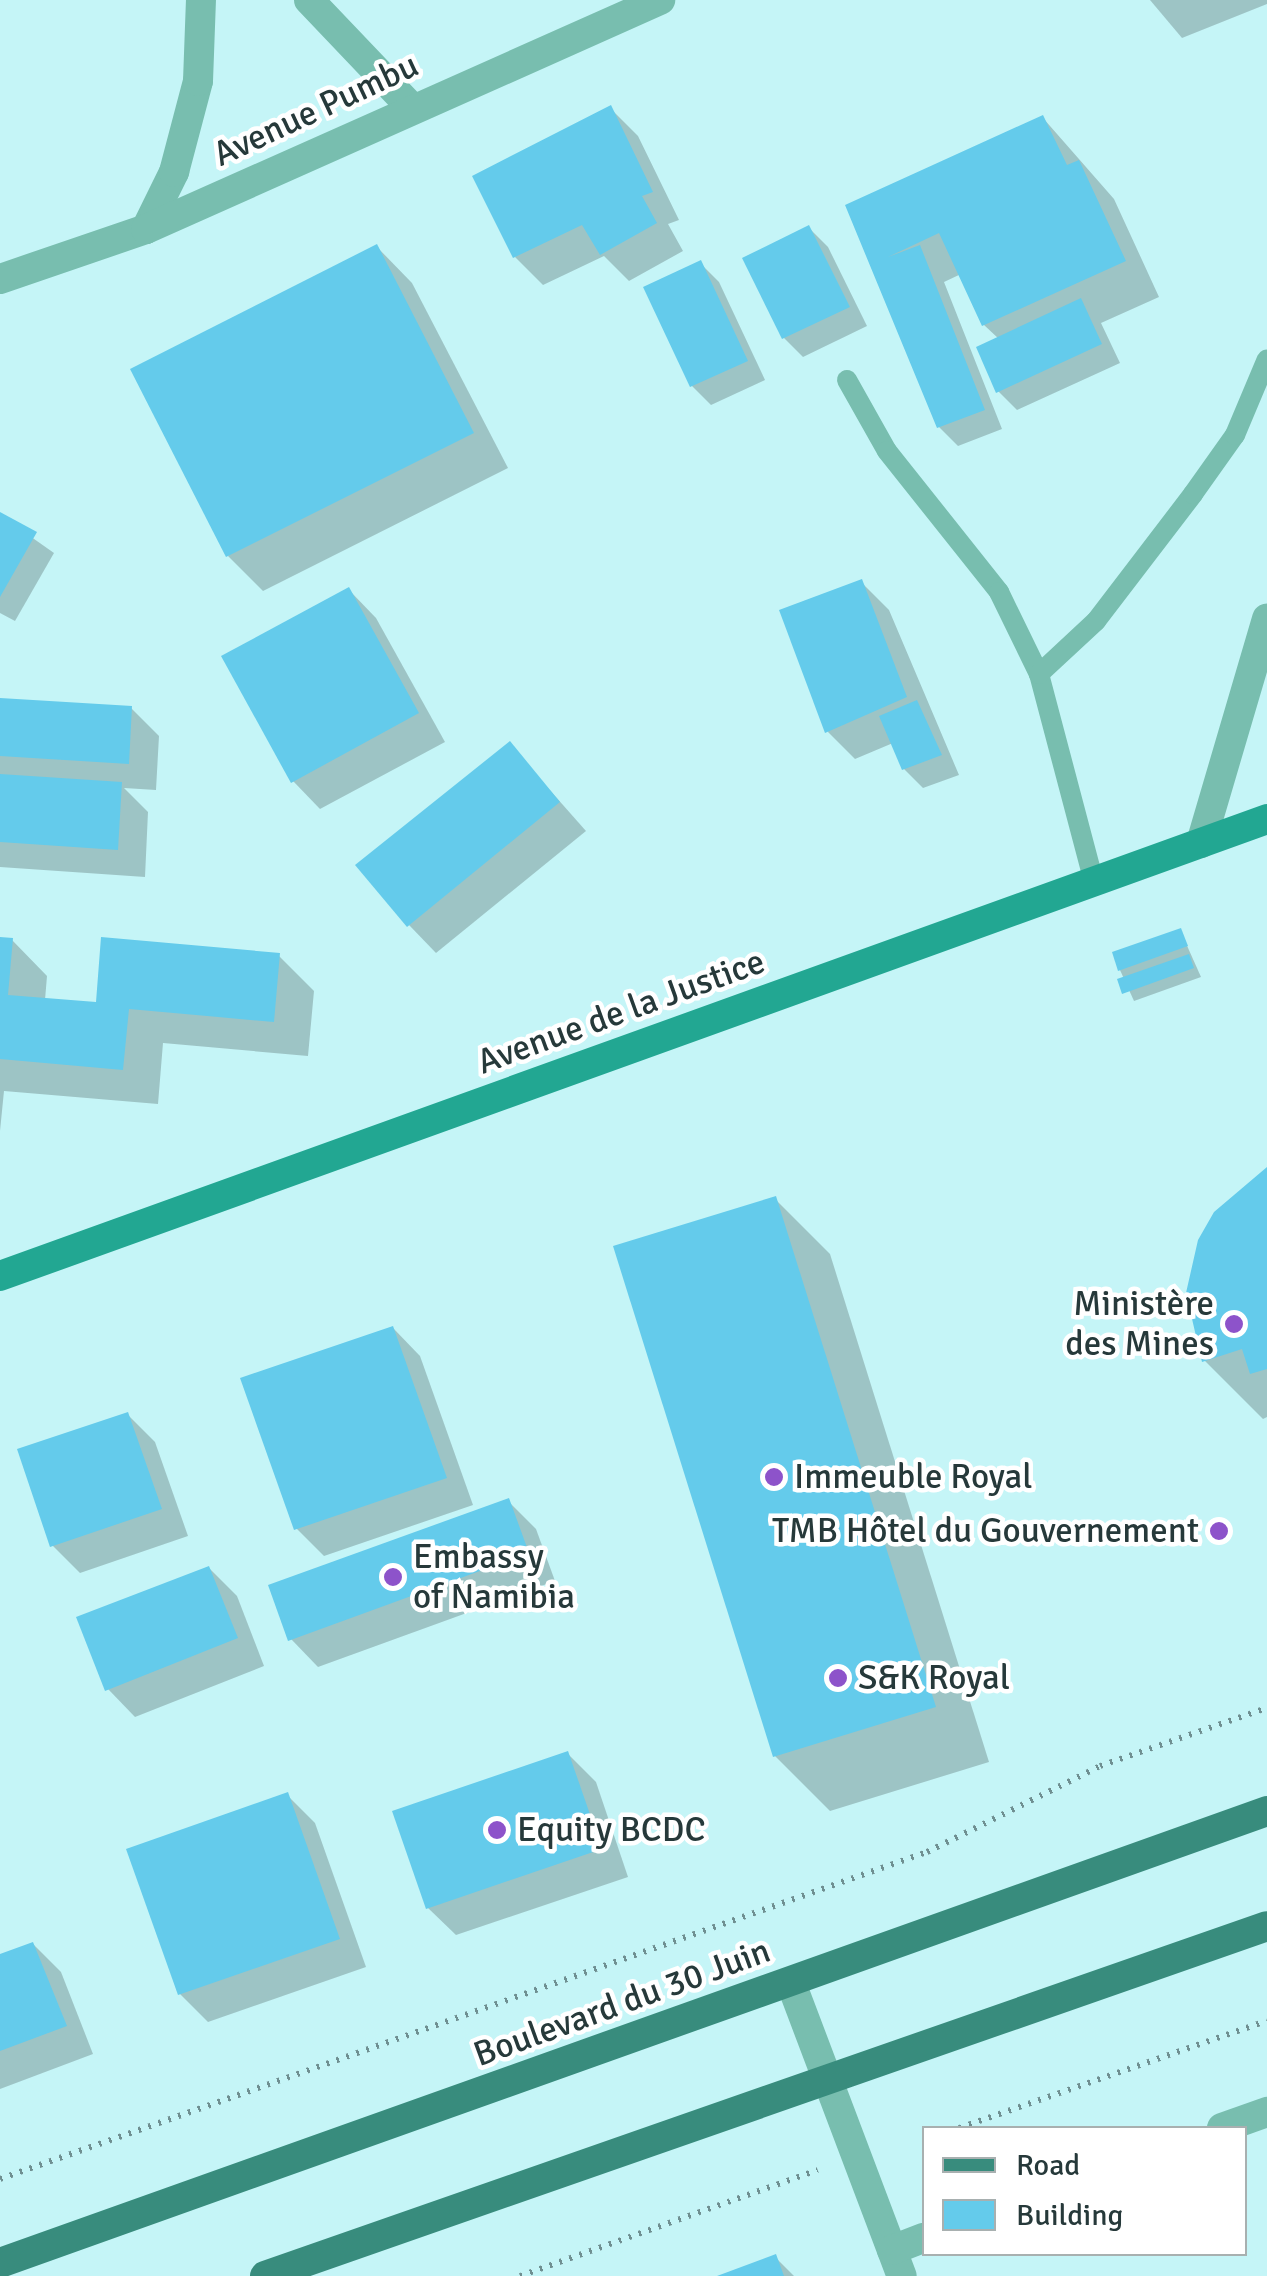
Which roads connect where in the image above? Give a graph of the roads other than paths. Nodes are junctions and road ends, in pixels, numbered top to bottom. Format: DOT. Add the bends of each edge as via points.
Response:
graph roads {
  1 [pos="202,0"];
  2 [pos="309,0"];
  3 [pos="660,0"];
  4 [pos="411,107"];
  5 [pos="146,229"];
  6 [pos="0,278"];
  7 [pos="1267,359"];
  8 [pos="847,380"];
  9 [pos="1267,619"];
  10 [pos="1039,674"];
  11 [pos="1267,819"];
  12 [pos="1201,843"];
  13 [pos="1094,882"];
  14 [pos="0,1276"];
  15 [pos="1267,1811"];
  16 [pos="1267,1926"];
  17 [pos="790,1983"];
  18 [pos="826,2079"];
  19 [pos="1267,2112"];
  20 [pos="1228,2126"];
  21 [pos="922,2240"];
  22 [pos="0,2262"];
  23 [pos="897,2263"];
  24 [pos="266,2276"];
  1 -- 5 [label="street" via="198,81 174,172"];
  2 -- 4 [label="street"];
  3 -- 4 [label="street, Avenue Pumbu"];
  4 -- 5 [label="street, Avenue Pumbu"];
  5 -- 6 [label="street, Avenue Pumbu"];
  7 -- 10 [label="lane" via="1235,435 1193,494 1096,621"];
  8 -- 10 [label="lane" via="887,451 999,592"];
  9 -- 12 [label="street"];
  10 -- 13 [label="lane"];
  11 -- 12 [label="main road, Avenue de la Justice"];
  12 -- 13 [label="main road, Avenue de la Justice"];
  13 -- 14 [label="main road, Avenue de la Justice"];
  15 -- 17 [label="main road, Boulevard du 30 Juin"];
  16 -- 18 [label="main road"];
  17 -- 18 [label="street"];
  17 -- 22 [label="main road, Boulevard du 30 Juin"];
  18 -- 23 [label="street"];
  18 -- 24 [label="main road"];
  19 -- 20 [label="street"];
  21 -- 23 [label="street"];
}
